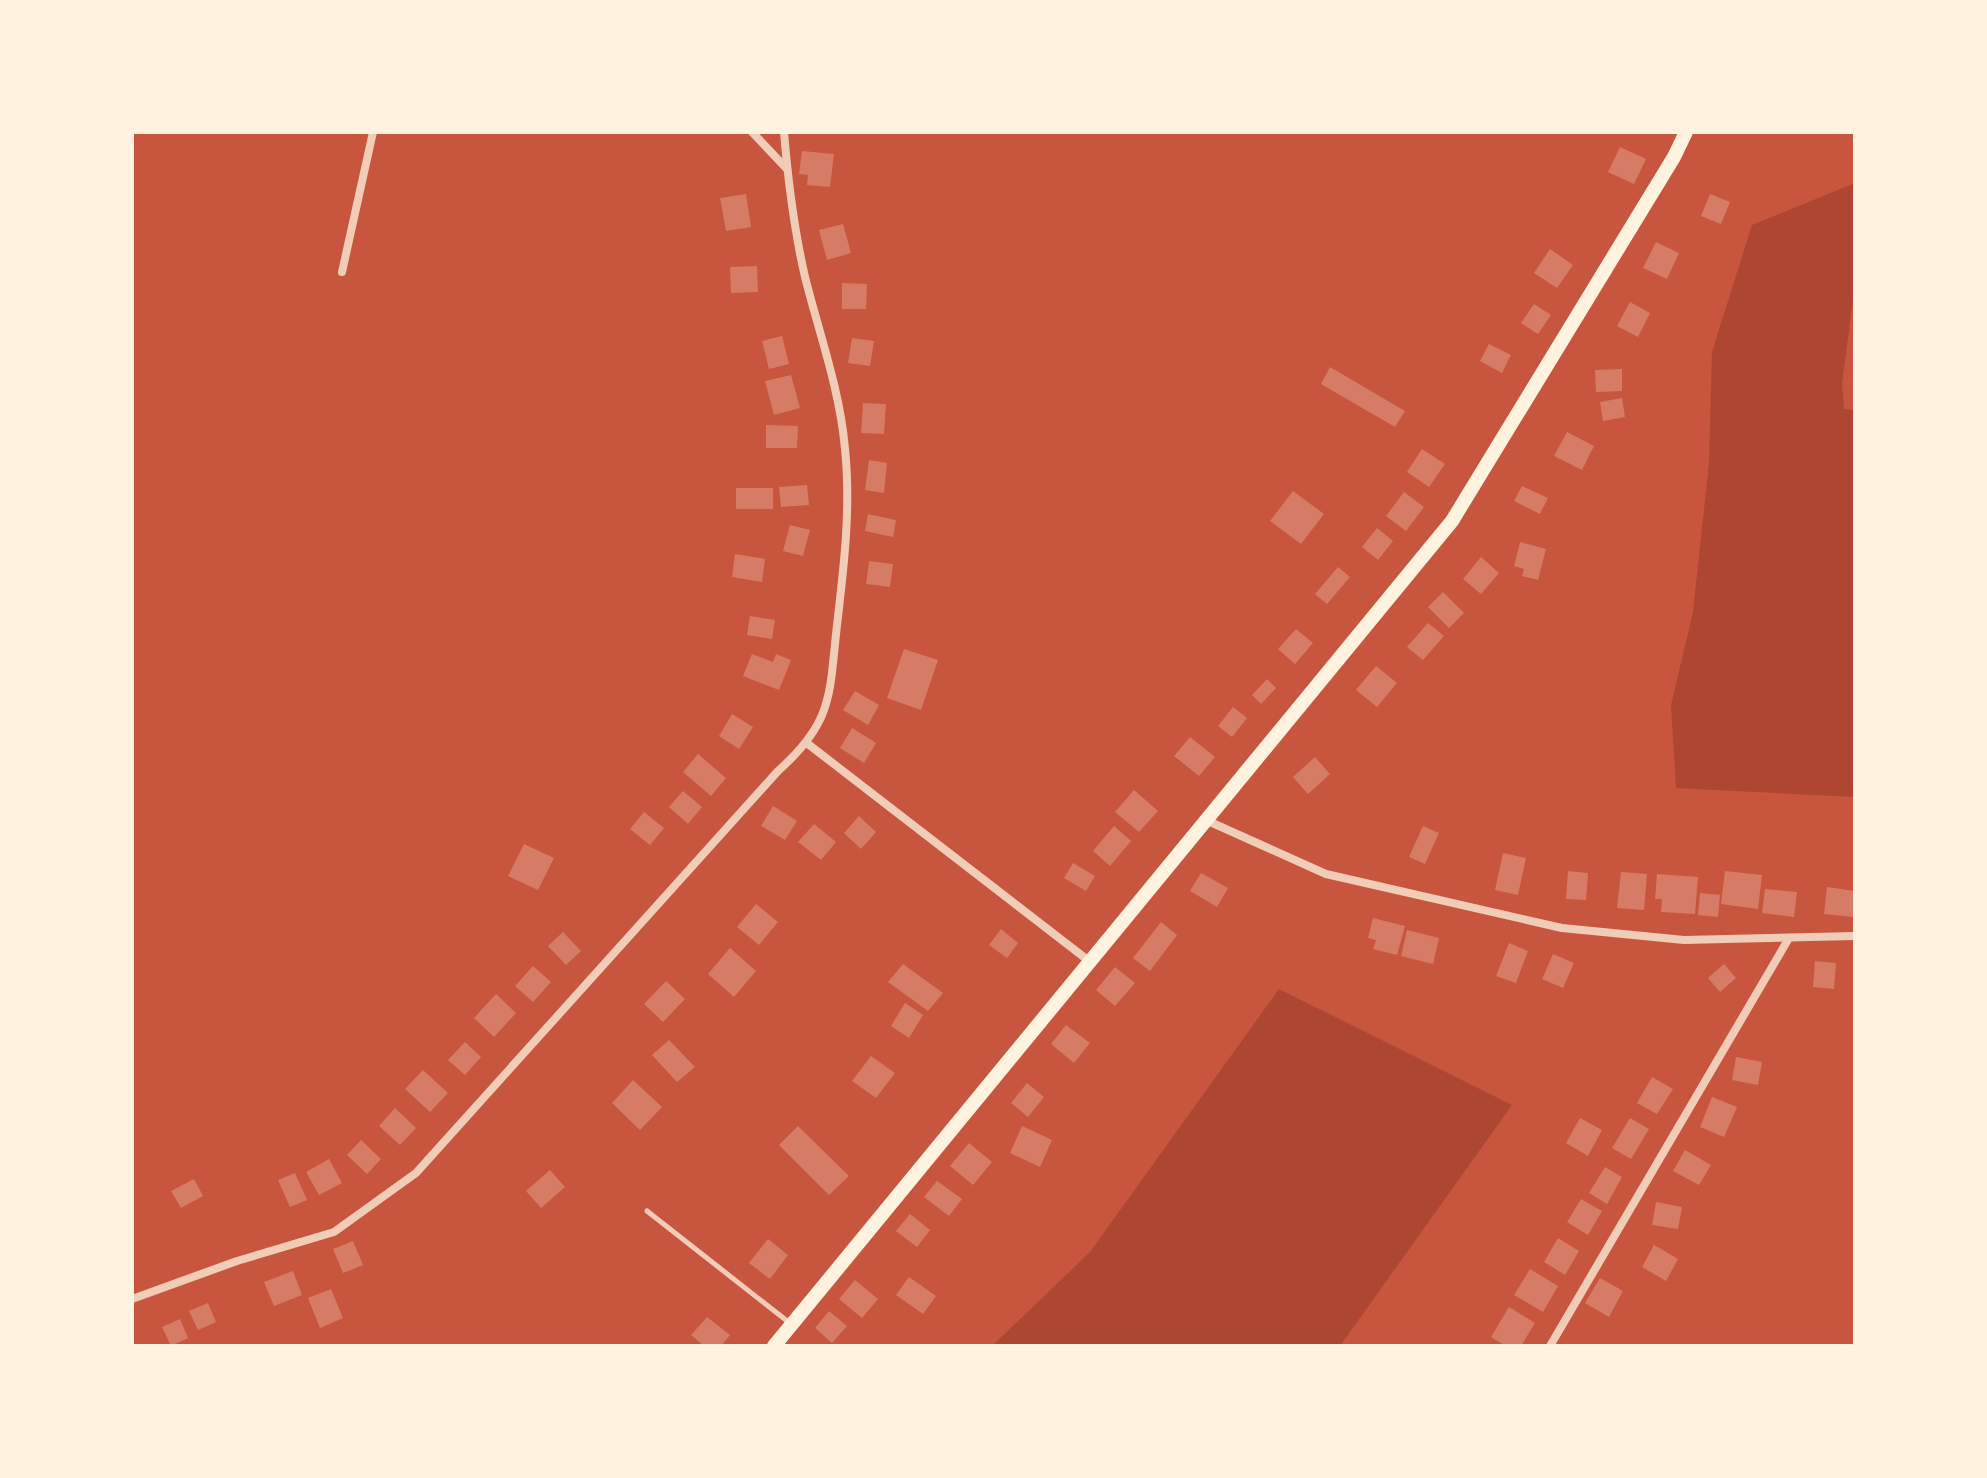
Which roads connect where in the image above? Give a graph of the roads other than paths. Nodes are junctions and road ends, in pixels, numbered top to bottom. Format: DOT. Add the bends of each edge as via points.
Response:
graph roads {
  1 [pos="373,132"];
  2 [pos="752,132"];
  3 [pos="784,132"];
  4 [pos="1686,132"];
  5 [pos="787,169"];
  6 [pos="342,272"];
  7 [pos="808,744"];
  8 [pos="1208,821"];
  9 [pos="1855,936"];
  10 [pos="1789,938"];
  11 [pos="1089,961"];
  12 [pos="647,1211"];
  13 [pos="132,1299"];
  14 [pos="792,1324"];
  15 [pos="774,1346"];
  16 [pos="1550,1346"];
  1 -- 6 [label="street"];
  2 -- 5 [label="street"];
  3 -- 5 [label="street"];
  4 -- 8 [label="main road" via="1452,521"];
  5 -- 7 [label="street" via="805,276 845,447 848,518 831,679 824,715"];
  7 -- 11 [label="street"];
  7 -- 13 [label="street" via="416,1173 334,1232"];
  8 -- 10 [label="street" via="1326,874 1562,928 1684,940"];
  8 -- 11 [label="main road"];
  9 -- 10 [label="street"];
  10 -- 16 [label="street"];
  11 -- 14 [label="main road"];
  12 -- 14 [label="lane"];
  14 -- 15 [label="main road"];
}
